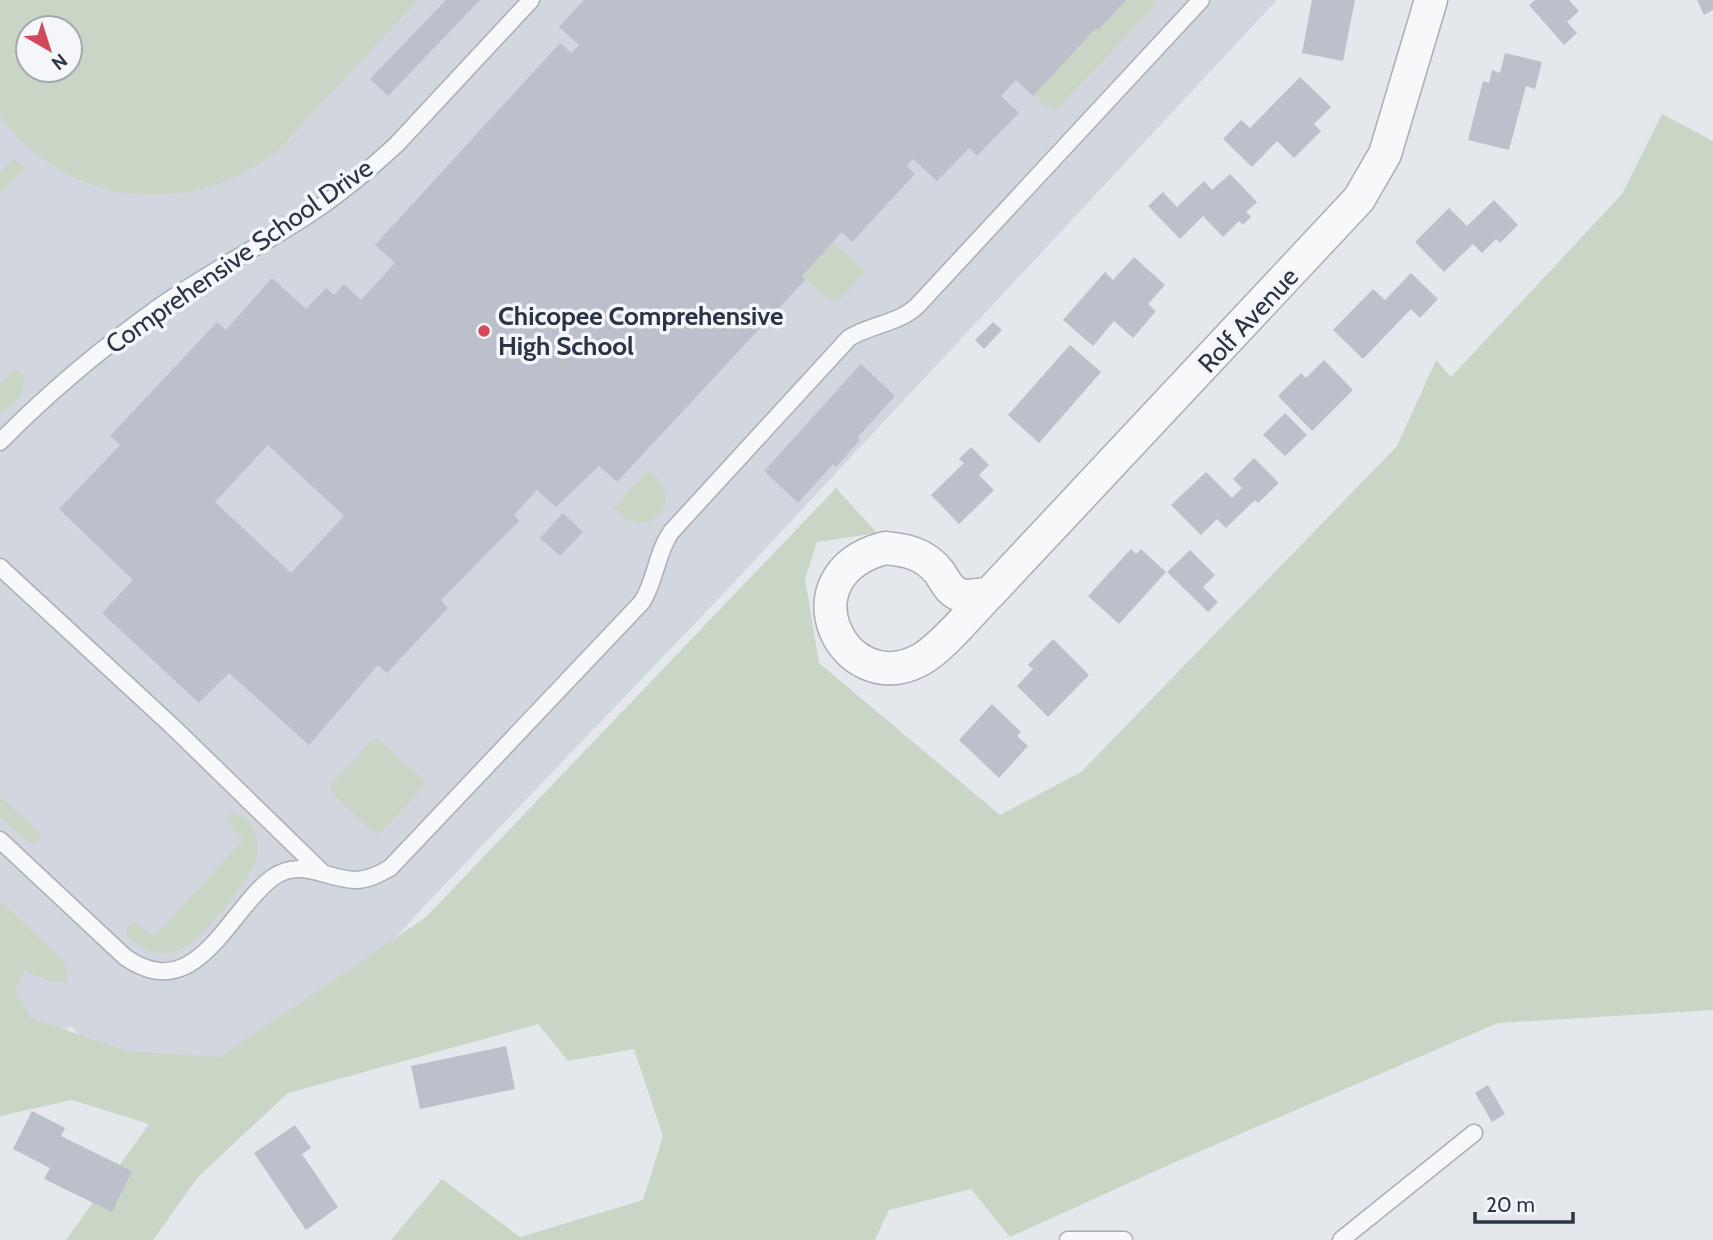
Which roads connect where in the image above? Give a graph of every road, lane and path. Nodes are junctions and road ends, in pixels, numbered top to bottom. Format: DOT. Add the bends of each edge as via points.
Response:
graph roads {
  1 [pos="531,0"];
  2 [pos="1201,0"];
  3 [pos="1431,0"];
  4 [pos="0,442"];
  5 [pos="0,567"];
  6 [pos="989,594"];
  7 [pos="0,840"];
  8 [pos="321,871"];
  9 [pos="1474,1133"];
  10 [pos="1068,1240"];
  11 [pos="1124,1240"];
  12 [pos="1341,1240"];
  1 -- 4 [label="lane, Comprehensive School Drive" via="378,162 308,215 160,306 76,370"];
  2 -- 8 [label="lane" via="913,310 849,338 671,532 642,602 400,859 367,878"];
  3 -- 6 [label="street, Rolf Avenue" via="1385,154 1359,200"];
  5 -- 8 [label="lane"];
  6 -- 6 [label="street, Rolf Avenue" via="961,595 947,586 924,558 886,548 866,553 837,579 831,618 849,652 865,663 904,667 937,647"];
  7 -- 8 [label="lane" via="125,957 151,970 168,971 209,951 273,877 299,868"];
  9 -- 12 [label="lane"];
  10 -- 11 [label="lane"];
}
